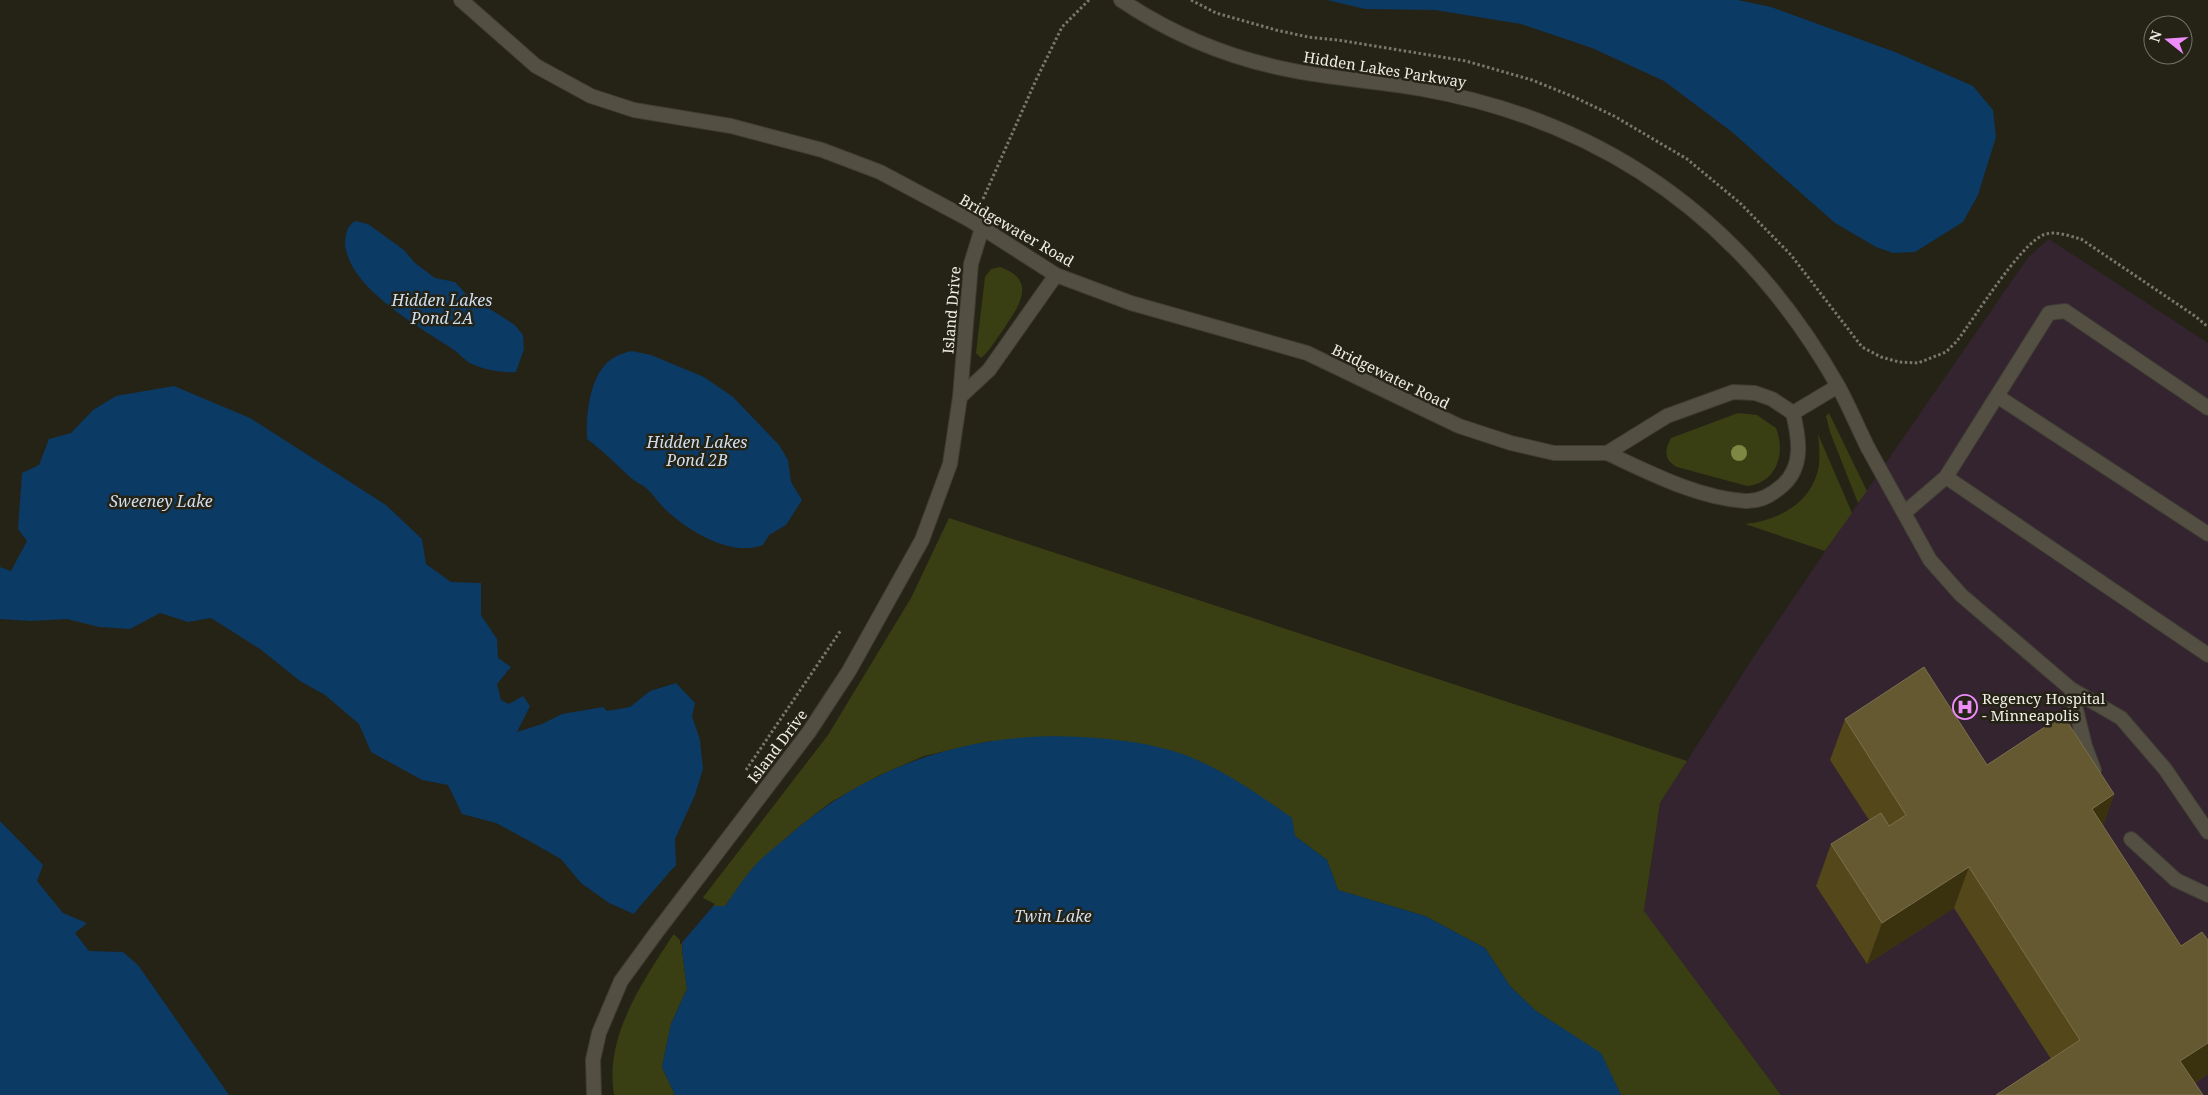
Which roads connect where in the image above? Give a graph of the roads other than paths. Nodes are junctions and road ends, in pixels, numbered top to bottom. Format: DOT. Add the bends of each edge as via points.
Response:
graph roads {
  1 [pos="461,0"];
  2 [pos="1121,0"];
  3 [pos="982,228"];
  4 [pos="1056,275"];
  5 [pos="1838,386"];
  6 [pos="1997,396"];
  7 [pos="960,397"];
  8 [pos="2208,408"];
  9 [pos="1793,413"];
  10 [pos="1607,453"];
  11 [pos="1946,477"];
  12 [pos="1904,514"];
  13 [pos="2208,534"];
  14 [pos="2208,655"];
  15 [pos="2071,689"];
  16 [pos="2098,782"];
  17 [pos="2208,832"];
  18 [pos="2131,839"];
  19 [pos="2208,895"];
  20 [pos="594,1095"];
  1 -- 3 [label="street, Bridgewater Road" via="536,66 591,96 634,110 732,126 822,150 880,172"];
  2 -- 5 [label="street, Hidden Lakes Parkway" via="1189,39 1251,61 1292,71 1421,88 1474,99 1531,117 1599,146 1665,188 1750,262 1795,320"];
  3 -- 4 [label="street, Bridgewater Road"];
  3 -- 7 [label="street, Island Drive" via="971,264"];
  4 -- 7 [label="street" via="989,370"];
  4 -- 10 [label="street, Bridgewater Road" via="1131,303 1307,353 1459,426 1554,453"];
  5 -- 9 [label="street"];
  5 -- 12 [label="street, Hidden Lakes Parkway"];
  6 -- 8 [label="street" via="2049,314 2064,312"];
  6 -- 11 [label="street"];
  6 -- 13 [label="street"];
  7 -- 20 [label="street, Island Drive" via="950,464 922,540 849,671 809,732 621,981 599,1033 593,1060"];
  9 -- 10 [label="street" via="1772,399 1755,393 1733,392 1667,416"];
  9 -- 10 [label="street, Bridgewater Road" via="1799,440 1798,460 1788,480 1772,494 1747,501 1673,484"];
  11 -- 12 [label="street"];
  11 -- 14 [label="street"];
  12 -- 15 [label="street, Hidden Lakes Parkway" via="1930,560 1961,595"];
  15 -- 16 [label="street"];
  15 -- 17 [label="street, Hidden Lakes Parkway" via="2120,718 2165,769"];
  18 -- 19 [label="street" via="2176,880"];
}
